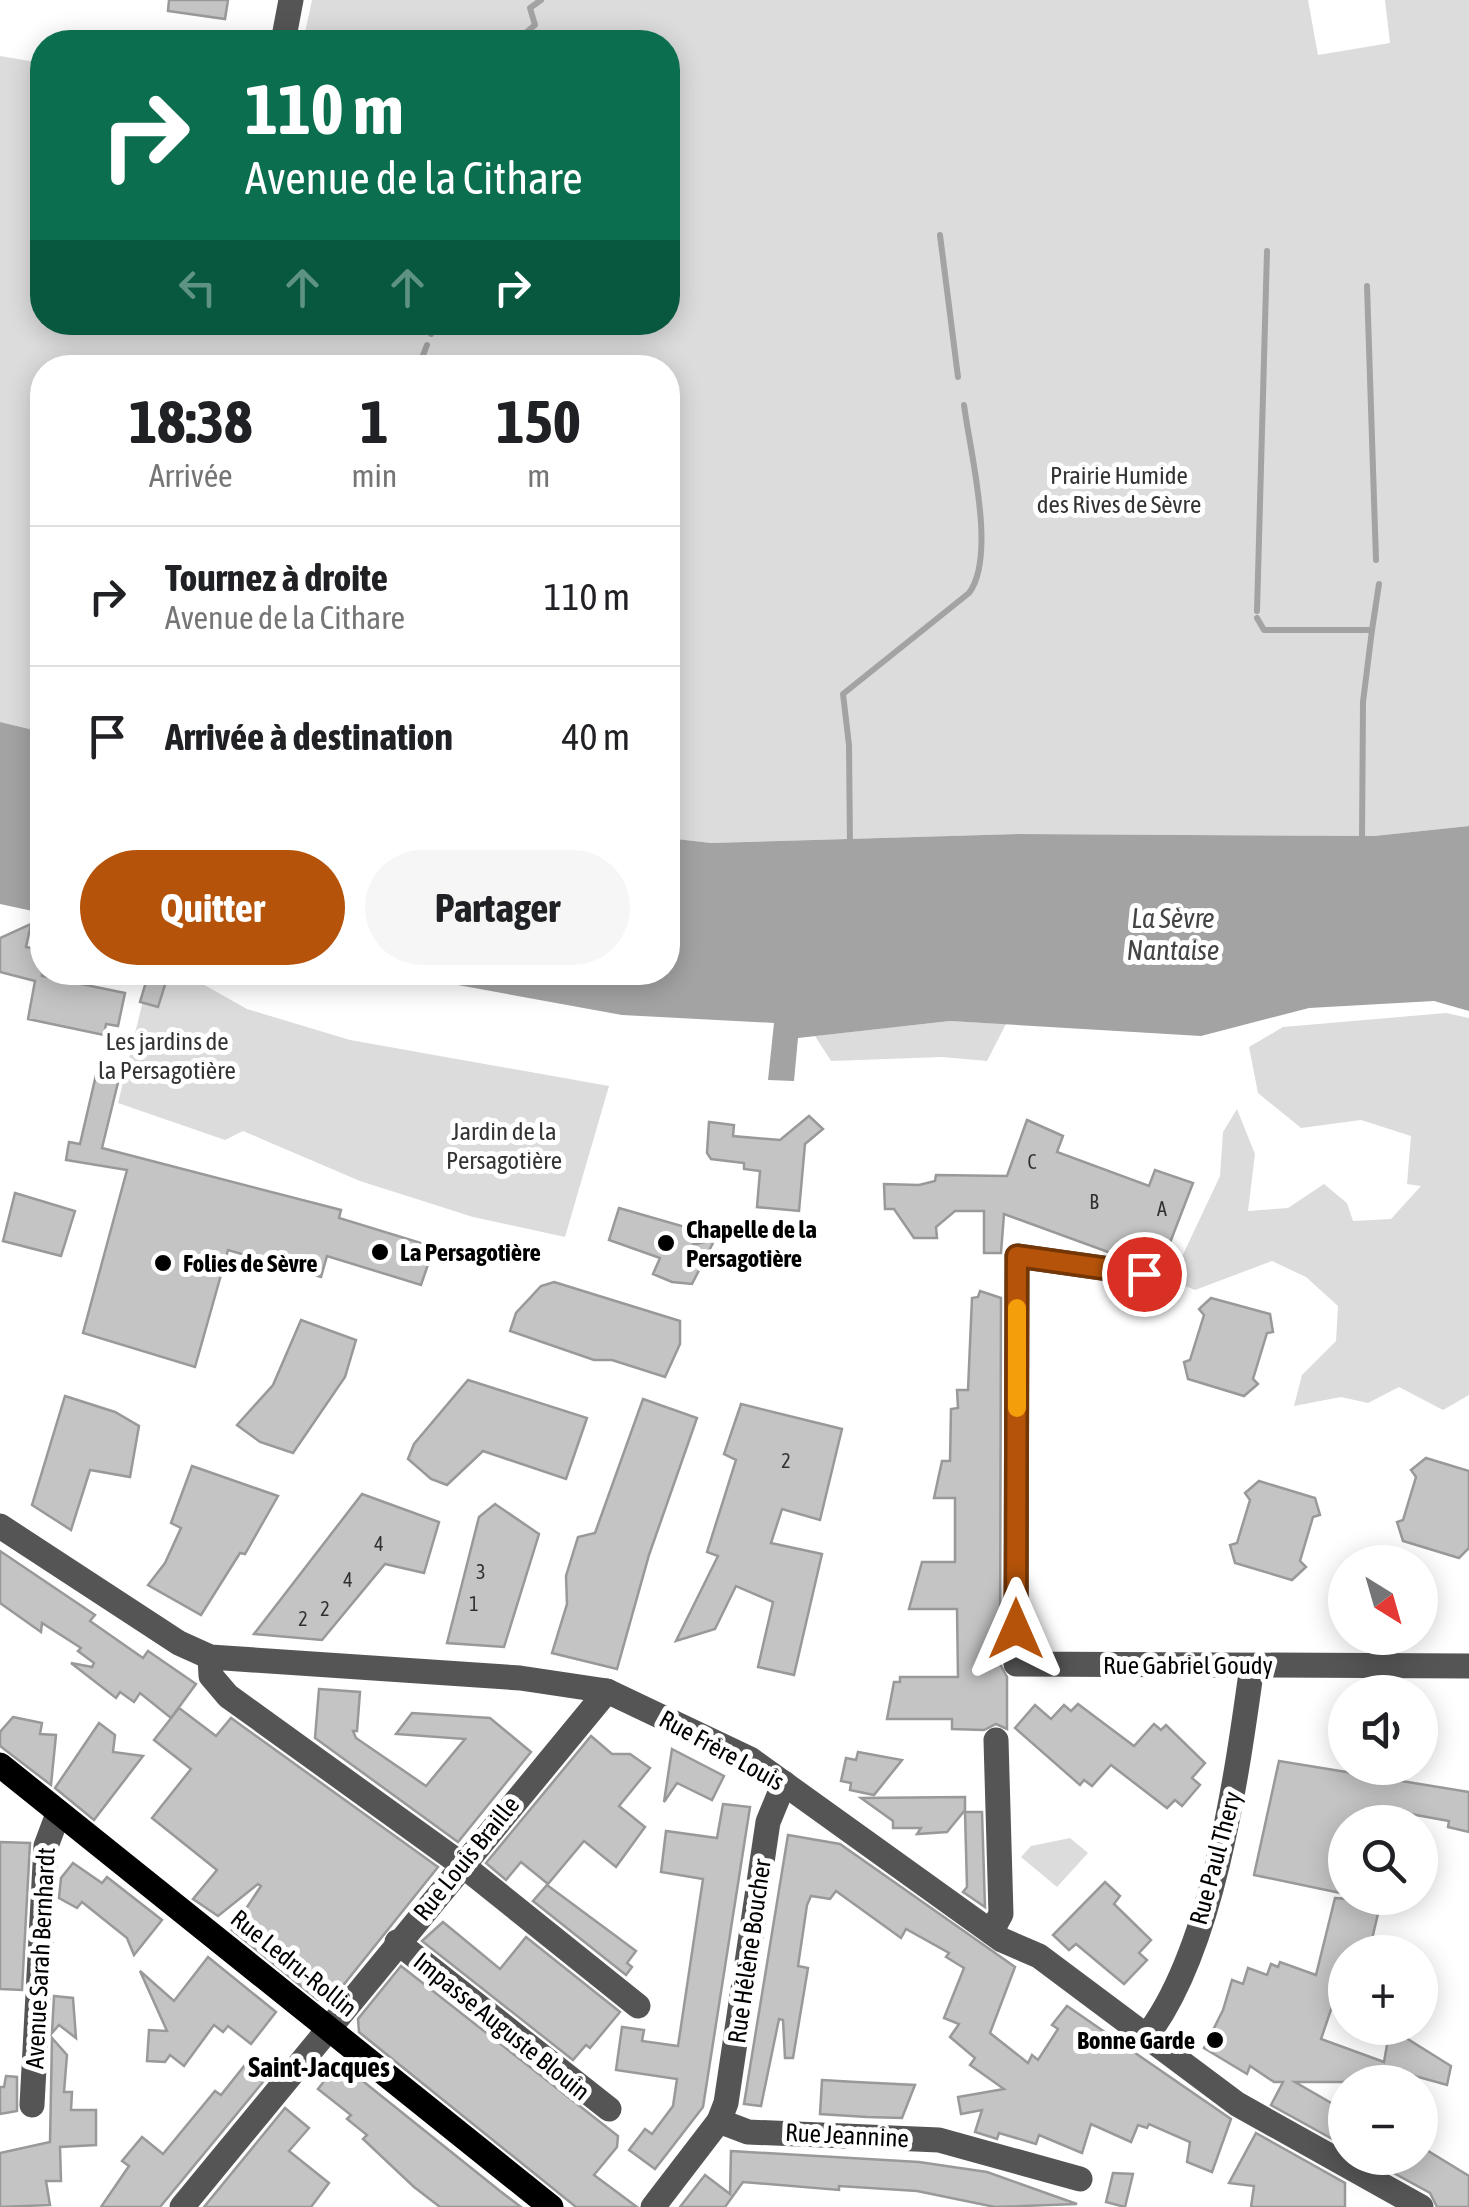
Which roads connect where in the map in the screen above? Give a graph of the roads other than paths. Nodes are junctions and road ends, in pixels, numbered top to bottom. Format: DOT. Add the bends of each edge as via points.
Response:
graph roads {
  1 [pos="291,0"];
  2 [pos="286,30"];
  3 [pos="1152,1260"];
  4 [pos="0,1526"];
  5 [pos="210,1657"];
  6 [pos="1252,1666"];
  7 [pos="1469,1666"];
  8 [pos="607,1691"];
  9 [pos="996,1740"];
  10 [pos="0,1766"];
  11 [pos="784,1783"];
  12 [pos="58,1814"];
  13 [pos="461,1864"];
  14 [pos="991,1932"];
  15 [pos="396,1942"];
  16 [pos="638,2006"];
  17 [pos="328,2028"];
  18 [pos="1144,2038"];
  19 [pos="32,2105"];
  20 [pos="608,2109"];
  21 [pos="719,2121"];
  22 [pos="1080,2179"];
  23 [pos="182,2207"];
  24 [pos="551,2207"];
  25 [pos="653,2207"];
  26 [pos="1421,2207"];
  1 -- 2 [label="street"];
  3 -- 6 [label="street, Rue Gabriel Goudy" via="1144,1274 1017,1256 1016,1664"];
  4 -- 5 [label="street, Rue Frère Louis"];
  5 -- 8 [label="street, Rue Frère Louis" via="520,1678"];
  5 -- 13 [label="street" via="211,1676 228,1696"];
  6 -- 7 [label="street, Rue Gabriel Goudy"];
  6 -- 18 [label="street, Rue Paul Thery" via="1239,1768 1214,1876 1164,2012"];
  8 -- 11 [label="street, Rue Frère Louis" via="750,1759"];
  8 -- 13 [label="street, Rue Louis Braille"];
  9 -- 14 [label="street" via="1001,1914"];
  10 -- 12 [label="main road, Rue Ledru-Rollin"];
  11 -- 14 [label="street, Rue Frère Louis"];
  11 -- 21 [label="street, Rue Hélène Boucher" via="768,1822"];
  12 -- 17 [label="main road, Rue Ledru-Rollin"];
  12 -- 19 [label="street, Avenue Sarah Bernhardt" via="46,1846"];
  13 -- 15 [label="street, Rue Louis Braille"];
  13 -- 16 [label="street"];
  14 -- 18 [label="street, Rue Frère Louis" via="1038,1956"];
  15 -- 17 [label="street, Rue Louis Braille"];
  15 -- 20 [label="street, Impasse Auguste Blouin"];
  17 -- 23 [label="street, Rue Louis Braille"];
  17 -- 24 [label="main road, Rue Ledru-Rollin"];
  18 -- 26 [label="street, Rue Frère Louis" via="1237,2104"];
  21 -- 22 [label="street, Rue Jeannine" via="748,2132 939,2140"];
  21 -- 25 [label="street"];
}
